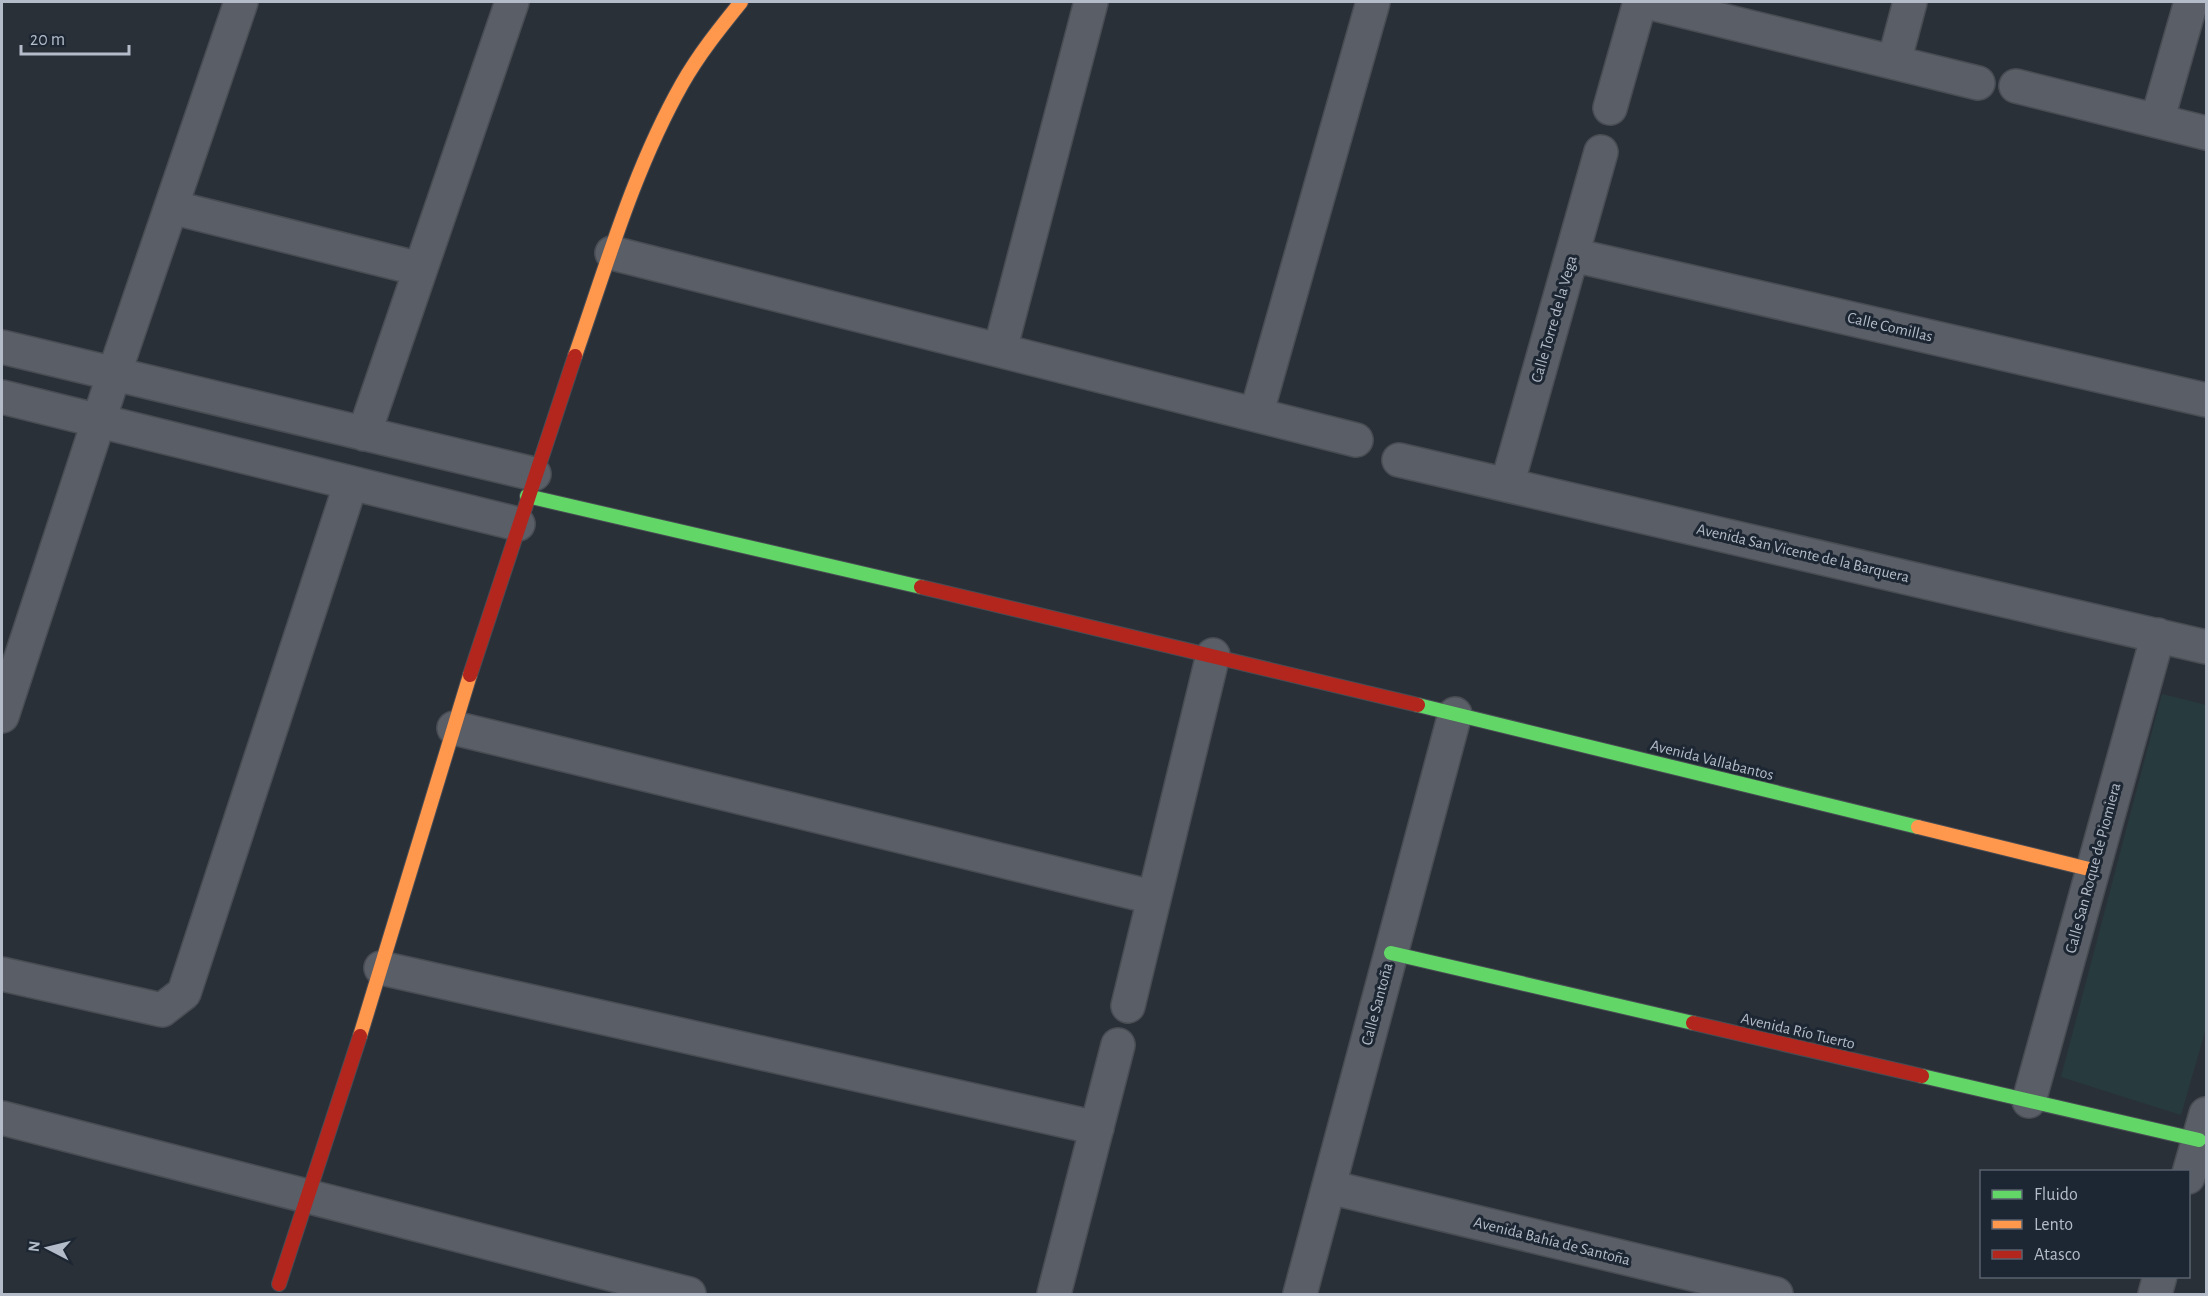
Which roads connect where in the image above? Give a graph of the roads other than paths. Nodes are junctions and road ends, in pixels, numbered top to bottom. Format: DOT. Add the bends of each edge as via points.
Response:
graph roads {
  1 [pos="241,2"];
  2 [pos="512,2"];
  3 [pos="741,2"];
  4 [pos="1091,2"];
  5 [pos="1373,2"];
  6 [pos="1640,2"];
  7 [pos="1647,2"];
  8 [pos="1910,2"];
  9 [pos="2192,2"];
  10 [pos="1894,62"];
  11 [pos="1978,83"];
  12 [pos="2016,86"];
  13 [pos="1610,108"];
  14 [pos="2157,121"];
  15 [pos="2206,133"];
  16 [pos="1601,152"];
  17 [pos="171,207"];
  18 [pos="612,253"];
  19 [pos="1573,255"];
  20 [pos="420,269"];
  21 [pos="2,347"];
  22 [pos="1000,350"];
  23 [pos="114,374"];
  24 [pos="2,397"];
  25 [pos="2206,400"];
  26 [pos="1256,415"];
  27 [pos="99,422"];
  28 [pos="364,434"];
  29 [pos="1356,440"];
  30 [pos="1399,460"];
  31 [pos="351,483"];
  32 [pos="1507,485"];
  33 [pos="526,498"];
  34 [pos="2158,635"];
  35 [pos="2206,647"];
  36 [pos="1213,655"];
  37 [pos="1455,714"];
  38 [pos="2,716"];
  39 [pos="454,728"];
  40 [pos="2093,870"];
  41 [pos="1152,897"];
  42 [pos="1391,953"];
  43 [pos="381,968"];
  44 [pos="2,974"];
  45 [pos="1128,1006"];
  46 [pos="1118,1045"];
  47 [pos="2029,1101"];
  48 [pos="2,1118"];
  49 [pos="2203,1127"];
  50 [pos="1097,1128"];
  51 [pos="2190,1170"];
  52 [pos="1329,1187"];
  53 [pos="307,1198"];
  54 [pos="2159,1278"];
  55 [pos="279,1284"];
  56 [pos="689,1294"];
  57 [pos="1054,1294"];
  58 [pos="1300,1294"];
  59 [pos="1776,1294"];
  60 [pos="2155,1294"];
  1 -- 17 [label="street"];
  2 -- 20 [label="street"];
  3 -- 18 [label="street" via="695,61 669,105 643,163"];
  4 -- 22 [label="street"];
  5 -- 26 [label="street"];
  6 -- 13 [label="street"];
  7 -- 10 [label="street"];
  8 -- 10 [label="street"];
  9 -- 14 [label="street"];
  10 -- 11 [label="street"];
  12 -- 14 [label="street"];
  14 -- 15 [label="street"];
  16 -- 19 [label="street, Calle Torre de la Vega"];
  17 -- 20 [label="street"];
  17 -- 23 [label="street"];
  18 -- 22 [label="street"];
  18 -- 33 [label="street"];
  19 -- 25 [label="street, Calle Comillas"];
  19 -- 32 [label="street, Calle Torre de la Vega"];
  20 -- 28 [label="street"];
  21 -- 23 [label="street"];
  22 -- 26 [label="street"];
  23 -- 27 [label="street"];
  23 -- 28 [label="street"];
  24 -- 27 [label="street"];
  26 -- 29 [label="street"];
  27 -- 31 [label="street"];
  27 -- 38 [label="street"];
  28 -- 33 [label="street"];
  30 -- 32 [label="street, Avenida San Vicente de la Barquera"];
  31 -- 33 [label="street"];
  31 -- 44 [label="street" via="184,993 162,1011"];
  32 -- 34 [label="street, Avenida San Vicente de la Barquera"];
  33 -- 36 [label="street, Avenida Vallabantos"];
  33 -- 39 [label="street"];
  34 -- 35 [label="street, Avenida San Vicente de la Barquera"];
  34 -- 40 [label="street, Calle San Roque de Piomiera"];
  36 -- 37 [label="street, Avenida Vallabantos"];
  36 -- 41 [label="street"];
  37 -- 40 [label="street, Avenida Vallabantos"];
  37 -- 42 [label="street, Calle Santoña"];
  39 -- 41 [label="street"];
  39 -- 43 [label="street"];
  40 -- 47 [label="street, Calle San Roque de Piomiera"];
  41 -- 45 [label="street"];
  42 -- 47 [label="street, Avenida Río Tuerto"];
  42 -- 52 [label="street, Calle Santoña"];
  43 -- 50 [label="street"];
  43 -- 53 [label="street"];
  46 -- 50 [label="street"];
  47 -- 49 [label="street, Avenida Río Tuerto"];
  48 -- 53 [label="street"];
  49 -- 51 [label="street"];
  50 -- 57 [label="street"];
  52 -- 58 [label="street, Calle Santoña"];
  52 -- 59 [label="street, Avenida Bahía de Santoña"];
  53 -- 55 [label="street"];
  53 -- 56 [label="street"];
  54 -- 60 [label="street"];
}
